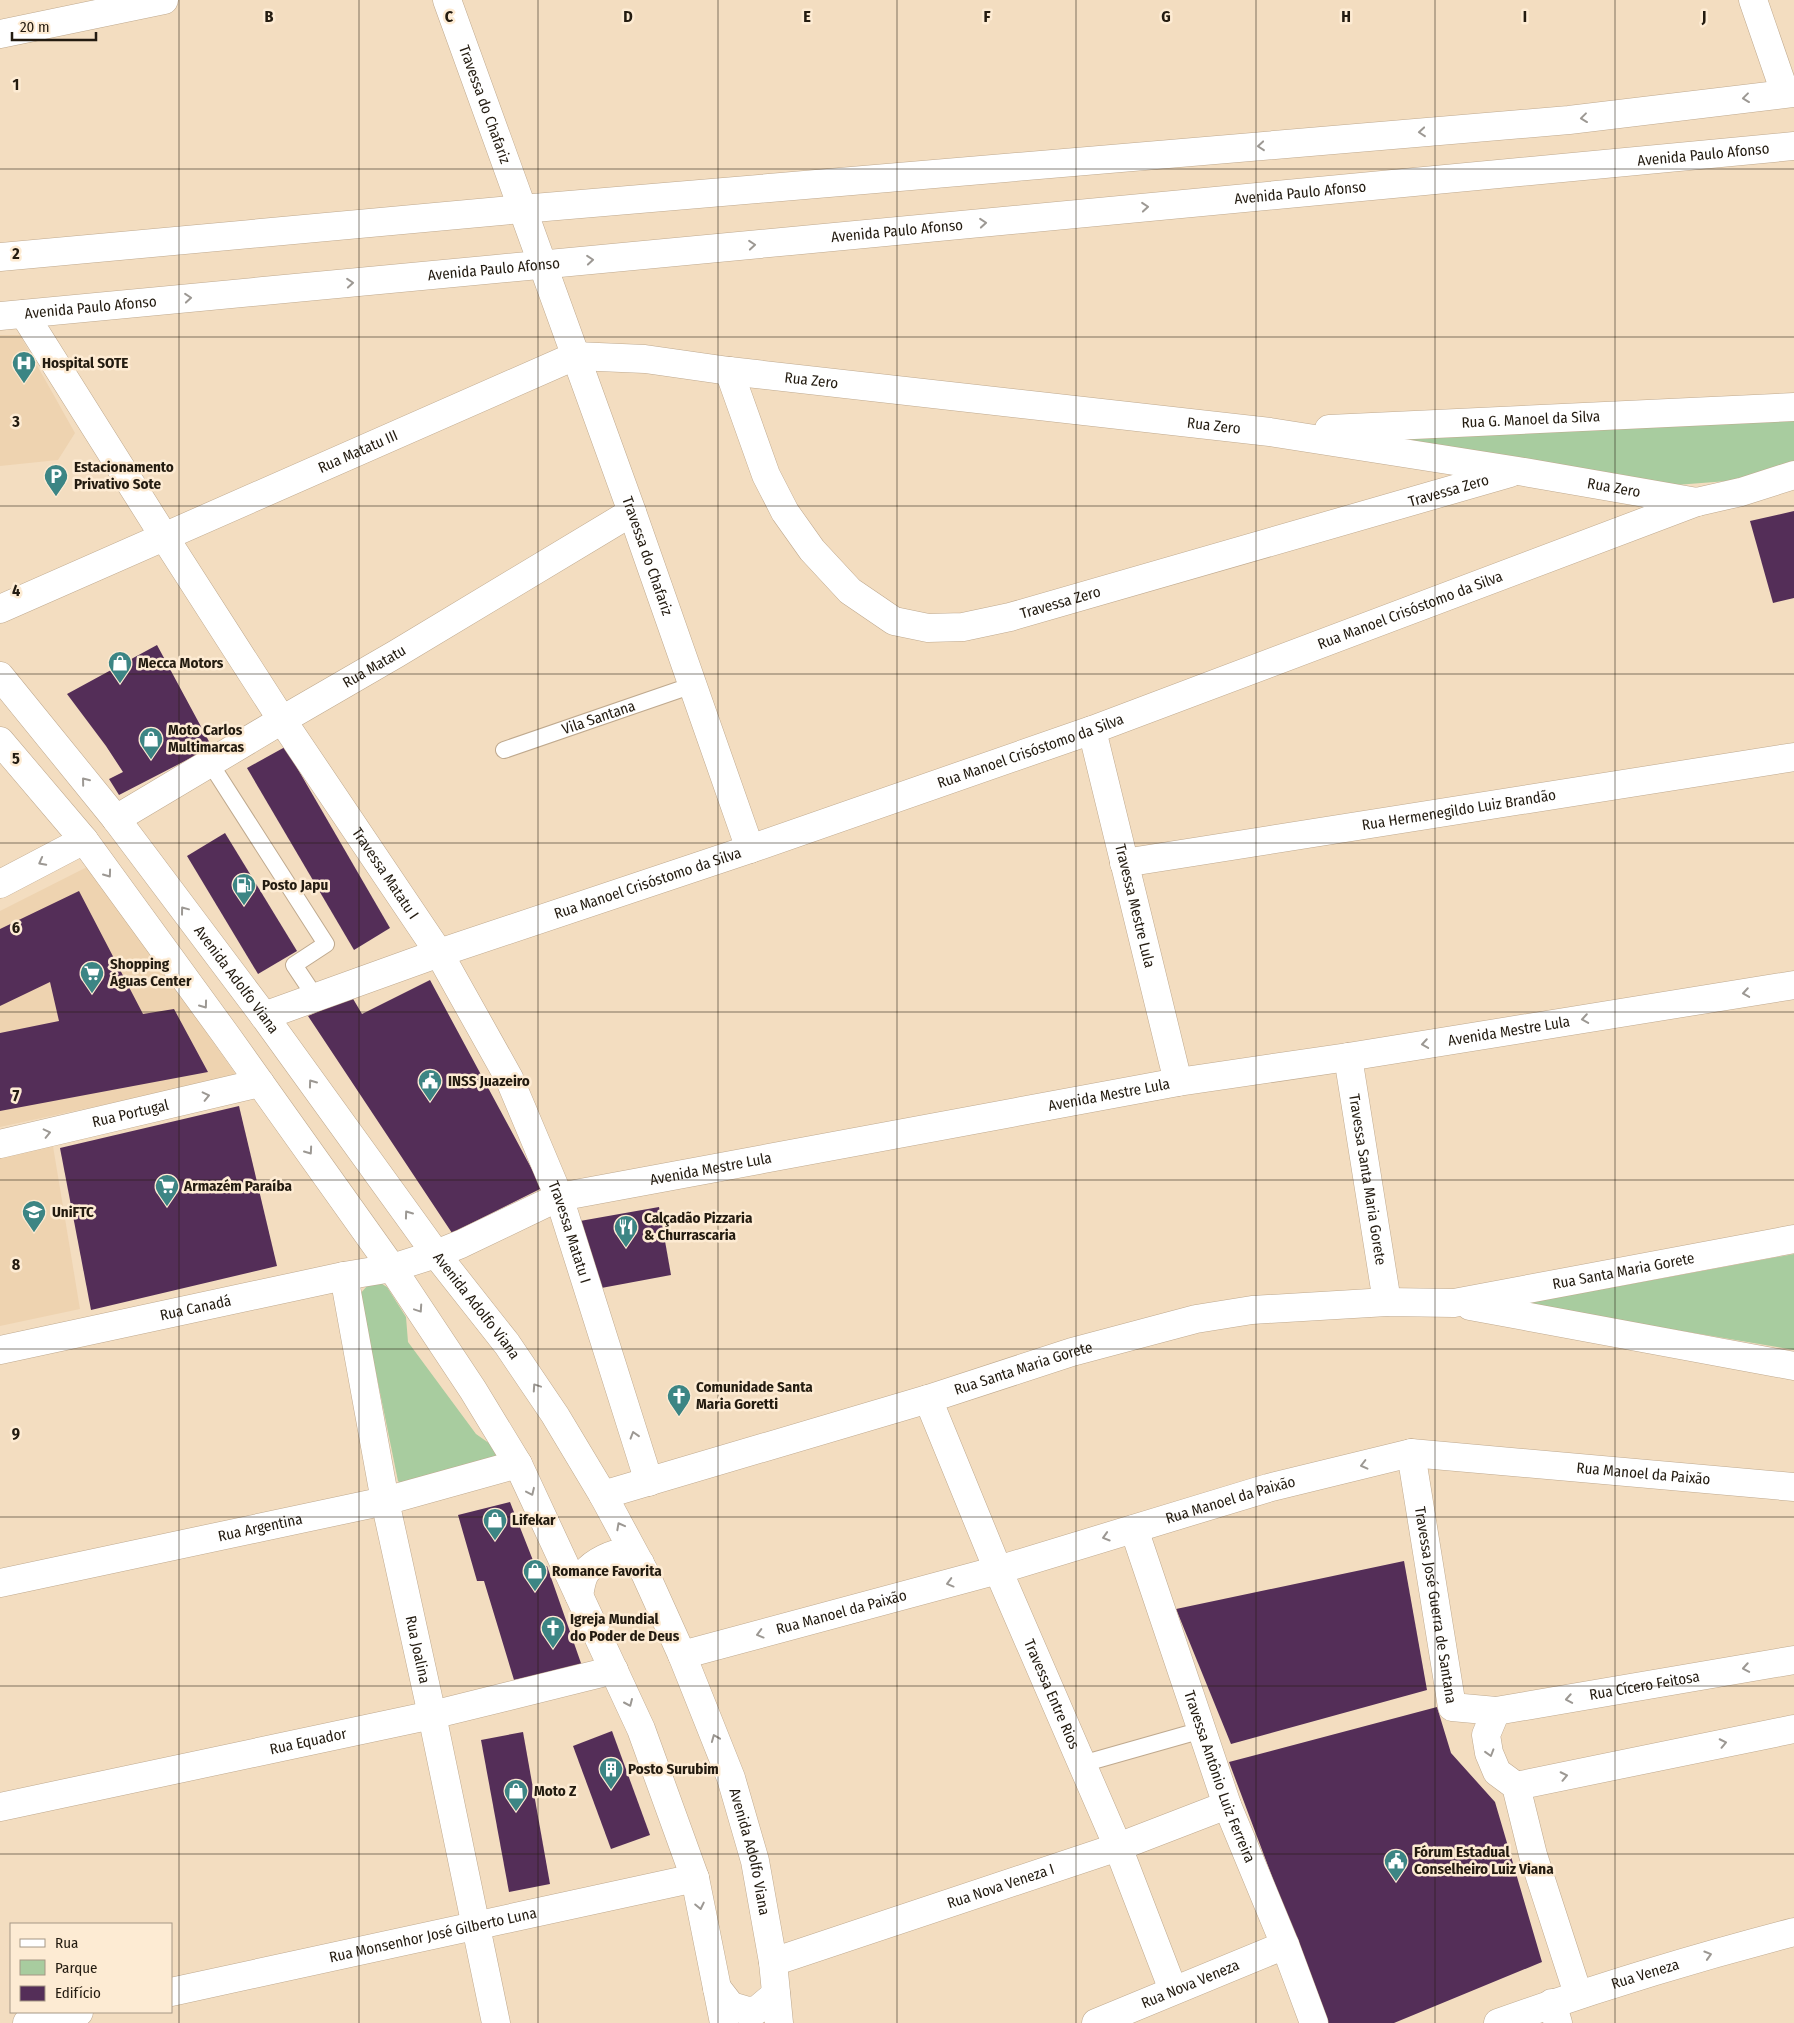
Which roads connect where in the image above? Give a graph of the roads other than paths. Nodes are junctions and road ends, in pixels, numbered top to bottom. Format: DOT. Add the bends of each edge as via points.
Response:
graph roads {
  1 [pos="164,0"];
  2 [pos="446,0"];
  3 [pos="1753,0"];
  4 [pos="0,34"];
  5 [pos="1789,93"];
  6 [pos="1794,146"];
  7 [pos="522,209"];
  8 [pos="0,257"];
  9 [pos="542,264"];
  10 [pos="12,315"];
  11 [pos="575,356"];
  12 [pos="729,371"];
  13 [pos="1794,406"];
  14 [pos="1270,432"];
  15 [pos="1518,471"];
  16 [pos="1794,475"];
  17 [pos="1697,502"];
  18 [pos="632,512"];
  19 [pos="165,538"];
  20 [pos="0,609"];
  21 [pos="0,676"];
  22 [pos="693,685"];
  23 [pos="282,720"];
  24 [pos="1092,730"];
  25 [pos="0,741"];
  26 [pos="504,750"];
  27 [pos="1794,757"];
  28 [pos="210,763"];
  29 [pos="116,819"];
  30 [pos="84,840"];
  31 [pos="750,849"];
  32 [pos="1124,863"];
  33 [pos="0,884"];
  34 [pos="440,953"];
  35 [pos="1794,985"];
  36 [pos="316,998"];
  37 [pos="264,1016"];
  38 [pos="1348,1057"];
  39 [pos="1178,1082"];
  40 [pos="260,1083"];
  41 [pos="0,1144"];
  42 [pos="559,1197"];
  43 [pos="1794,1239"];
  44 [pos="436,1254"];
  45 [pos="392,1268"];
  46 [pos="344,1276"];
  47 [pos="1387,1302"];
  48 [pos="1454,1303"];
  49 [pos="0,1350"];
  50 [pos="1794,1366"];
  51 [pos="928,1398"];
  52 [pos="1411,1453"];
  53 [pos="518,1464"];
  54 [pos="649,1482"];
  55 [pos="1794,1487"];
  56 [pos="603,1495"];
  57 [pos="385,1500"];
  58 [pos="1134,1529"];
  59 [pos="640,1563"];
  60 [pos="998,1570"];
  61 [pos="0,1582"];
  62 [pos="580,1595"];
  63 [pos="682,1655"];
  64 [pos="1794,1660"];
  65 [pos="614,1670"];
  66 [pos="1496,1711"];
  67 [pos="432,1715"];
  68 [pos="1794,1729"];
  69 [pos="1202,1730"];
  70 [pos="1082,1764"];
  71 [pos="1516,1786"];
  72 [pos="1227,1805"];
  73 [pos="0,1807"];
  74 [pos="1118,1847"];
  75 [pos="695,1878"];
  76 [pos="475,1926"];
  77 [pos="1794,1932"];
  78 [pos="1285,1945"];
  79 [pos="774,1962"];
  80 [pos="717,1988"];
  81 [pos="1173,1990"];
  82 [pos="172,1992"];
  83 [pos="776,1994"];
  84 [pos="1578,1994"];
  85 [pos="74,2013"];
  86 [pos="1555,2013"];
  87 [pos="27,2023"];
  88 [pos="496,2023"];
  89 [pos="724,2023"];
  90 [pos="779,2023"];
  91 [pos="1096,2023"];
  92 [pos="1314,2023"];
  93 [pos="1498,2023"];
  1 -- 4 [label="street"];
  2 -- 7 [label="street, Travessa do Chafariz"];
  3 -- 5 [label="street"];
  5 -- 7 [label="street, one-way" via="1569,120"];
  9 -- 6 [label="street, Avenida Paulo Afonso, one-way"];
  7 -- 8 [label="street"];
  7 -- 9 [label="street, Travessa do Chafariz"];
  10 -- 9 [label="street, Avenida Paulo Afonso, one-way"];
  9 -- 11 [label="street, Travessa do Chafariz"];
  10 -- 19 [label="street, Travessa Matatu I"];
  11 -- 12 [label="street, Rua Matatu III" via="645,359"];
  11 -- 18 [label="street, Travessa do Chafariz"];
  11 -- 19 [label="street, Rua Matatu III"];
  12 -- 14 [label="street, Rua Zero"];
  12 -- 15 [label="street, Travessa Zero" via="766,475 785,512 812,550 850,592 894,620 928,628 963,628 1010,618"];
  13 -- 14 [label="street, Rua G. Manoel da Silva"];
  14 -- 15 [label="street, Rua Zero"];
  15 -- 17 [label="street, Rua Zero"];
  16 -- 17 [label="street, Rua Manoel Crisóstomo da Silva"];
  17 -- 24 [label="street, Rua Manoel Crisóstomo da Silva"];
  18 -- 22 [label="street, Travessa do Chafariz"];
  18 -- 23 [label="street, Rua Matatu"];
  19 -- 20 [label="street, Rua Matatu III"];
  19 -- 23 [label="street, Travessa Matatu I"];
  29 -- 21 [label="street, Avenida Adolfo Viana, one-way"];
  22 -- 26 [label="lane, Vila Santana"];
  22 -- 31 [label="street, Travessa do Chafariz"];
  23 -- 28 [label="street, Rua Matatu"];
  23 -- 34 [label="street, Travessa Matatu I"];
  24 -- 31 [label="street, Rua Manoel Crisóstomo da Silva"];
  24 -- 32 [label="street, Travessa Mestre Lula"];
  25 -- 30 [label="street"];
  27 -- 32 [label="street, Rua Hermenegildo Luiz Brandão"];
  28 -- 29 [label="street, Rua Matatu"];
  28 -- 36 [label="lane" via="326,944 294,965"];
  37 -- 29 [label="street, Avenida Adolfo Viana, one-way"];
  30 -- 33 [label="street, one-way"];
  30 -- 40 [label="street, one-way"];
  31 -- 34 [label="street, Rua Manoel Crisóstomo da Silva"];
  32 -- 39 [label="street, Travessa Mestre Lula"];
  34 -- 36 [label="street, Rua Manoel Crisóstomo da Silva"];
  34 -- 42 [label="street, Travessa Matatu I" via="509,1078"];
  35 -- 38 [label="street, Avenida Mestre Lula, one-way"];
  36 -- 37 [label="street, Rua Manoel Crisóstomo da Silva"];
  44 -- 37 [label="street, Avenida Adolfo Viana, one-way"];
  38 -- 39 [label="street, Avenida Mestre Lula"];
  38 -- 47 [label="street, Travessa Santa Maria Gorete"];
  39 -- 42 [label="street, Avenida Mestre Lula"];
  41 -- 40 [label="street, Rua Portugal, one-way"];
  40 -- 45 [label="street, one-way"];
  42 -- 44 [label="street, Avenida Mestre Lula"];
  54 -- 42 [label="street, Travessa Matatu I, one-way"];
  43 -- 48 [label="street, Rua Santa Maria Gorete"];
  44 -- 45 [label="street, Avenida Mestre Lula"];
  56 -- 44 [label="street, Avenida Adolfo Viana, one-way" via="507,1344"];
  45 -- 46 [label="street, Rua Canadá"];
  45 -- 53 [label="street, one-way"];
  46 -- 49 [label="street, Rua Canadá"];
  46 -- 57 [label="street, Rua Joalina"];
  47 -- 48 [label="street, Rua Santa Maria Gorete"];
  47 -- 51 [label="street, Rua Santa Maria Gorete" via="1252,1310 1196,1319 1072,1352"];
  48 -- 50 [label="street, Rua Santa Maria Gorete"];
  51 -- 54 [label="street, Rua Santa Maria Gorete"];
  51 -- 60 [label="street, Travessa Entre Rios"];
  52 -- 55 [label="street, Rua Manoel da Paixão"];
  52 -- 58 [label="street, Rua Manoel da Paixão, one-way" via="1268,1488"];
  52 -- 66 [label="street, Travessa José Guerra de Santana" via="1452,1707"];
  53 -- 57 [label="street, Rua Argentina"];
  53 -- 62 [label="street, one-way"];
  54 -- 56 [label="street, Rua Santa Maria Gorete"];
  59 -- 56 [label="street, Avenida Adolfo Viana, one-way"];
  57 -- 61 [label="street, Rua Argentina"];
  57 -- 67 [label="street, Rua Joalina"];
  58 -- 60 [label="street, Rua Manoel da Paixão, one-way"];
  58 -- 69 [label="street, Travessa Antônio Luiz Ferreira"];
  59 -- 62 [label="street" via="625,1554 600,1560 587,1571 581,1582"];
  59 -- 63 [label="street, Avenida Adolfo Viana"];
  60 -- 63 [label="street, Rua Manoel da Paixão, one-way"];
  60 -- 70 [label="street, Travessa Entre Rios"];
  62 -- 65 [label="street"];
  79 -- 63 [label="street, Avenida Adolfo Viana, one-way" via="755,1860 731,1778"];
  64 -- 66 [label="street, Rua Cícero Feitosa, one-way"];
  65 -- 67 [label="street, Rua Equador"];
  65 -- 75 [label="street, one-way" via="641,1729"];
  66 -- 71 [label="street, one-way" via="1486,1735 1489,1753 1497,1772"];
  67 -- 73 [label="street, Rua Equador"];
  67 -- 76 [label="street, Rua Joalina"];
  71 -- 68 [label="street, one-way"];
  69 -- 70 [label="lane"];
  69 -- 72 [label="street, Travessa Antônio Luiz Ferreira"];
  70 -- 74 [label="street, Travessa Entre Rios"];
  71 -- 84 [label="street" via="1533,1854"];
  72 -- 74 [label="street, Rua Nova Veneza I"];
  72 -- 78 [label="street, Travessa Antônio Luiz Ferreira"];
  74 -- 79 [label="street, Rua Nova Veneza I"];
  74 -- 81 [label="street, Travessa Entre Rios"];
  75 -- 76 [label="street, Rua Monsenhor José Gilberto Luna"];
  75 -- 80 [label="street, one-way"];
  76 -- 82 [label="street, Rua Monsenhor José Gilberto Luna"];
  76 -- 88 [label="street, Rua Joalina"];
  84 -- 77 [label="street, Rua Veneza, one-way"];
  78 -- 81 [label="street, Rua Nova Veneza"];
  78 -- 92 [label="street, Travessa Antônio Luiz Ferreira"];
  79 -- 83 [label="street, Avenida Adolfo Viana"];
  80 -- 83 [label="street" via="731,2006 748,2012 757,2010"];
  80 -- 89 [label="street"];
  81 -- 91 [label="street, Rua Nova Veneza"];
  83 -- 90 [label="street, Avenida Adolfo Viana"];
  84 -- 86 [label="street, Rua Veneza"];
  85 -- 87 [label="street"];
  86 -- 93 [label="street, Rua Veneza"];
}
